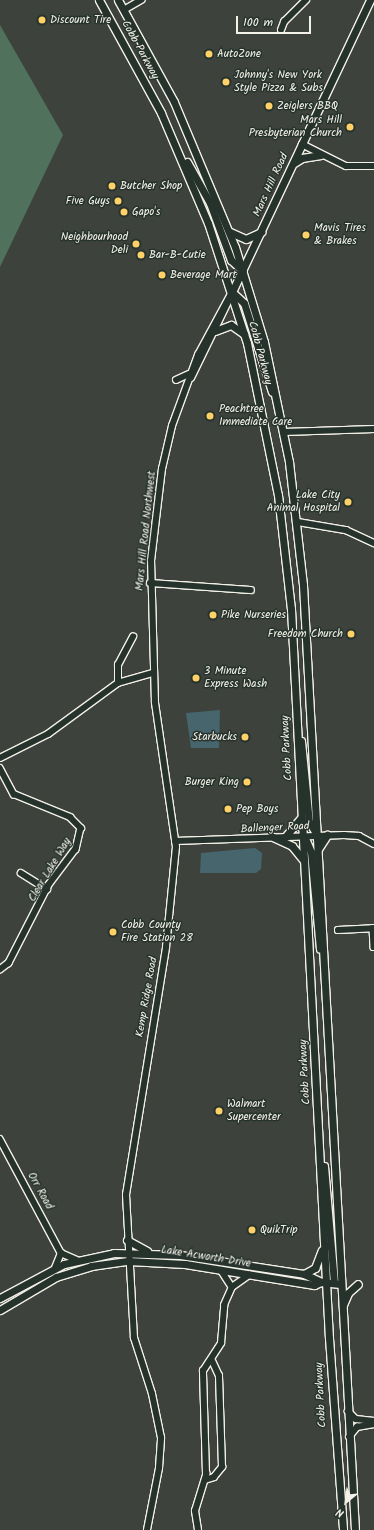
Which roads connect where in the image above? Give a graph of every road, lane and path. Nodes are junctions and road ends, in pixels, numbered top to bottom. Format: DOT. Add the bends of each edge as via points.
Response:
graph roads {
  1 [pos="99,0"];
  2 [pos="118,0"];
  3 [pos="141,0"];
  4 [pos="306,0"];
  5 [pos="370,0"];
  6 [pos="124,10"];
  7 [pos="281,30"];
  8 [pos="302,144"];
  9 [pos="176,148"];
  10 [pos="321,155"];
  11 [pos="294,163"];
  12 [pos="374,166"];
  13 [pos="228,230"];
  14 [pos="262,232"];
  15 [pos="243,271"];
  16 [pos="232,292"];
  17 [pos="215,331"];
  18 [pos="244,334"];
  19 [pos="190,373"];
  20 [pos="176,380"];
  21 [pos="186,386"];
  22 [pos="277,402"];
  23 [pos="374,429"];
  24 [pos="284,432"];
  25 [pos="298,522"];
  26 [pos="374,543"];
  27 [pos="150,584"];
  28 [pos="251,590"];
  29 [pos="133,637"];
  30 [pos="153,673"];
  31 [pos="118,684"];
  32 [pos="297,727"];
  33 [pos="0,758"];
  34 [pos="0,768"];
  35 [pos="302,816"];
  36 [pos="327,835"];
  37 [pos="303,836"];
  38 [pos="317,836"];
  39 [pos="273,837"];
  40 [pos="285,837"];
  41 [pos="175,841"];
  42 [pos="374,844"];
  43 [pos="318,849"];
  44 [pos="305,862"];
  45 [pos="21,873"];
  46 [pos="47,889"];
  47 [pos="338,930"];
  48 [pos="374,947"];
  49 [pos="323,955"];
  50 [pos="0,970"];
  51 [pos="0,1139"];
  52 [pos="320,1158"];
  53 [pos="323,1238"];
  54 [pos="127,1240"];
  55 [pos="128,1252"];
  56 [pos="151,1252"];
  57 [pos="61,1253"];
  58 [pos="77,1260"];
  59 [pos="128,1261"];
  60 [pos="55,1268"];
  61 [pos="221,1270"];
  62 [pos="304,1274"];
  63 [pos="249,1275"];
  64 [pos="330,1283"];
  65 [pos="358,1284"];
  66 [pos="232,1287"];
  67 [pos="0,1298"];
  68 [pos="342,1307"];
  69 [pos="0,1310"];
  70 [pos="212,1361"];
  71 [pos="347,1410"];
  72 [pos="374,1421"];
  73 [pos="374,1424"];
  74 [pos="348,1439"];
  75 [pos="206,1480"];
  76 [pos="147,1530"];
  77 [pos="198,1530"];
  78 [pos="343,1530"];
  79 [pos="355,1530"];
  1 -- 9 [label="main road, Cobb Parkway" via="132,57"];
  2 -- 6 [label="main road, Cobb Parkway"];
  3 -- 6 [label="street"];
  4 -- 7 [label="street" via="284,22"];
  5 -- 8 [label="main road, Mars Hill Road"];
  6 -- 13 [label="main road, Cobb Parkway" via="174,102"];
  8 -- 10 [label="street"];
  8 -- 11 [label="main road, Mars Hill Road"];
  9 -- 15 [label="main road" via="207,197 231,260"];
  9 -- 16 [label="main road, Cobb Parkway"];
  10 -- 11 [label="main road" via="307,156"];
  10 -- 12 [label="street" via="346,166"];
  11 -- 14 [label="main road, Mars Hill Road"];
  13 -- 14 [label="main road" via="246,239"];
  13 -- 15 [label="main road, Cobb Parkway"];
  14 -- 15 [label="main road, Mars Hill Road"];
  15 -- 16 [label="main road, Mars Hill Road"];
  15 -- 22 [label="main road, Cobb Parkway"];
  16 -- 17 [label="street, Mars Hill Road Northwest"];
  16 -- 18 [label="main road, Cobb Parkway"];
  16 -- 19 [label="street, Mars Hill Road Northwest"];
  16 -- 22 [label="main road" via="244,303 260,360"];
  17 -- 18 [label="main road" via="228,325"];
  17 -- 21 [label="street, Mars Hill Road Northwest"];
  18 -- 32 [label="main road, Cobb Parkway" via="264,415 285,539"];
  19 -- 20 [label="street"];
  19 -- 21 [label="street, Mars Hill Road Northwest"];
  21 -- 27 [label="street, Mars Hill Road Northwest" via="164,457"];
  22 -- 24 [label="main road, Cobb Parkway"];
  23 -- 24 [label="street"];
  24 -- 25 [label="main road, Cobb Parkway"];
  25 -- 26 [label="street" via="346,530"];
  25 -- 38 [label="main road, Cobb Parkway"];
  27 -- 28 [label="street"];
  27 -- 30 [label="street, Mars Hill Road Northwest"];
  29 -- 31 [label="street" via="118,665"];
  30 -- 31 [label="street"];
  30 -- 41 [label="street, Kemp Ridge Road"];
  31 -- 33 [label="street" via="48,734"];
  32 -- 35 [label="main road, Cobb Parkway"];
  32 -- 38 [label="main road" via="307,771 309,822"];
  34 -- 46 [label="street, Clear Lake Way" via="14,794 70,817 81,828 76,849"];
  35 -- 37 [label="main road, Cobb Parkway"];
  35 -- 40 [label="main road"];
  36 -- 38 [label="street, Ballenger Road"];
  36 -- 42 [label="street, Ballenger Road" via="353,835"];
  36 -- 43 [label="main road"];
  37 -- 38 [label="street, Ballenger Road"];
  37 -- 40 [label="street, Ballenger Road"];
  37 -- 44 [label="main road, Cobb Parkway"];
  37 -- 49 [label="main road" via="311,852 315,921"];
  38 -- 43 [label="main road, Cobb Parkway"];
  39 -- 40 [label="street, Ballenger Road"];
  39 -- 41 [label="street, Ballenger Road"];
  39 -- 44 [label="main road" via="292,846"];
  41 -- 54 [label="street, Kemp Ridge Road" via="175,878 166,947 128,1164"];
  43 -- 49 [label="main road, Cobb Parkway"];
  44 -- 52 [label="main road, Cobb Parkway"];
  45 -- 46 [label="street"];
  46 -- 50 [label="street, Clear Lake Way" via="20,945"];
  47 -- 48 [label="street" via="373,928"];
  49 -- 64 [label="main road, Cobb Parkway"];
  51 -- 57 [label="street, Orr Road"];
  52 -- 53 [label="main road, Cobb Parkway"];
  52 -- 64 [label="main road" via="329,1195"];
  53 -- 62 [label="main road" via="320,1262"];
  53 -- 64 [label="main road, Cobb Parkway"];
  54 -- 55 [label="street, Kemp Ridge Road"];
  54 -- 56 [label="main road"];
  55 -- 56 [label="main road, Lake Acworth Drive"];
  55 -- 58 [label="main road, Lake Acworth Drive"];
  55 -- 59 [label="street, Kemp Ridge Road"];
  56 -- 62 [label="main road, Lake Acworth Drive"];
  57 -- 58 [label="street"];
  57 -- 60 [label="street"];
  58 -- 60 [label="main road, Lake Acworth Drive"];
  59 -- 61 [label="main road, Lake Acworth Drive" via="163,1261"];
  59 -- 69 [label="main road, Lake Acworth Drive" via="91,1266 56,1278"];
  59 -- 76 [label="street, Kemp Ridge Road" via="134,1338 152,1394 161,1438 159,1468"];
  60 -- 67 [label="main road, Lake Acworth Drive"];
  61 -- 63 [label="main road, Lake Acworth Drive"];
  61 -- 66 [label="street"];
  62 -- 64 [label="main road, Lake Acworth Drive"];
  63 -- 64 [label="main road, Lake Acworth Drive" via="314,1286"];
  63 -- 66 [label="street"];
  64 -- 68 [label="main road, Cobb Parkway"];
  64 -- 78 [label="main road, Cobb Parkway"];
  65 -- 68 [label="main road" via="348,1293"];
  66 -- 70 [label="street" via="224,1306 221,1343"];
  68 -- 71 [label="main road, Cobb Parkway"];
  70 -- 75 [label="street" via="203,1371 201,1385"];
  70 -- 75 [label="street" via="219,1376 222,1467 214,1477"];
  71 -- 72 [label="street" via="356,1419"];
  71 -- 74 [label="main road, Cobb Parkway"];
  73 -- 74 [label="street" via="356,1427"];
  74 -- 79 [label="main road, Cobb Parkway"];
  75 -- 77 [label="street" via="195,1511"];
}
